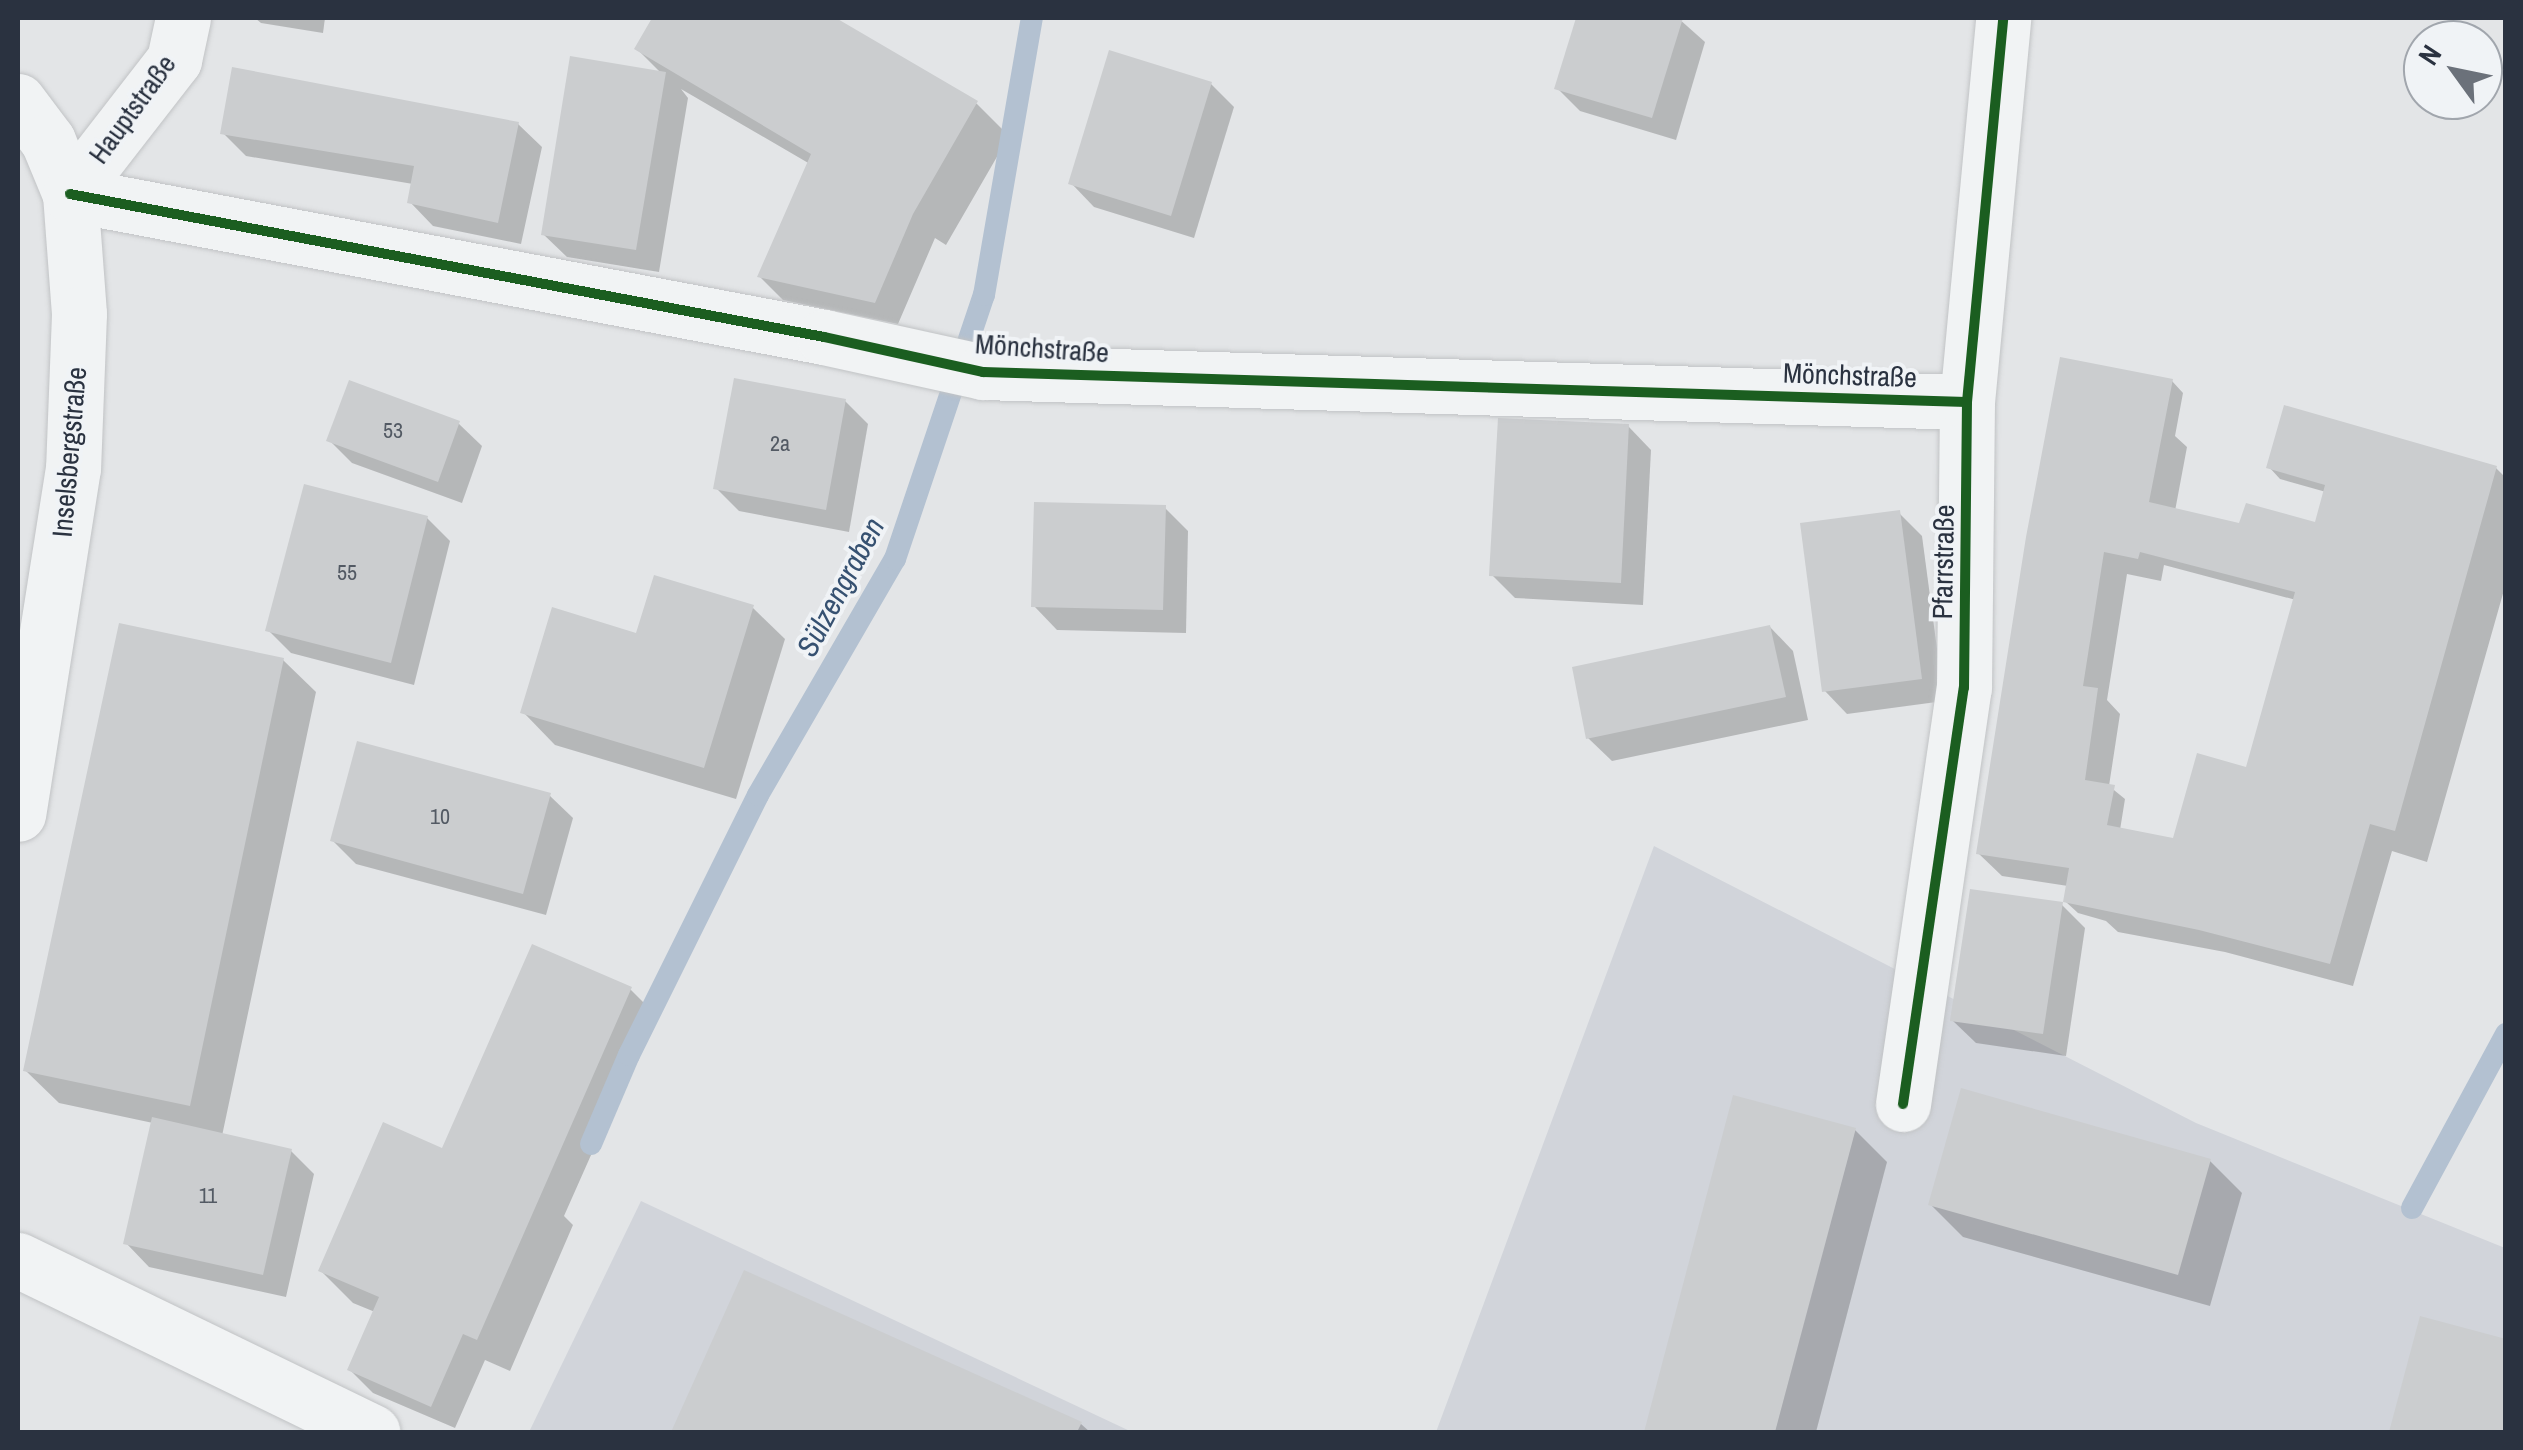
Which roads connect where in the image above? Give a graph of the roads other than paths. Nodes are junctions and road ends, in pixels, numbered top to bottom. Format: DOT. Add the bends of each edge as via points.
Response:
graph roads {
  1 [pos="183,18"];
  2 [pos="2003,18"];
  3 [pos="18,101"];
  4 [pos="70,194"];
  5 [pos="1967,402"];
  6 [pos="18,814"];
  7 [pos="1903,1104"];
  8 [pos="18,1260"];
  9 [pos="373,1432"];
  1 -- 4 [label="street, Hauptstraße" via="174,60"];
  2 -- 5 [label="street, Pfarrstraße"];
  3 -- 4 [label="street, Inselsbergstraße" via="48,141"];
  4 -- 5 [label="street, Mönchstraße" via="964,367"];
  4 -- 6 [label="street, Inselsbergstraße" via="79,314 73,468"];
  5 -- 7 [label="street, Pfarrstraße" via="1964,688"];
  8 -- 9 [label="street"];
}
